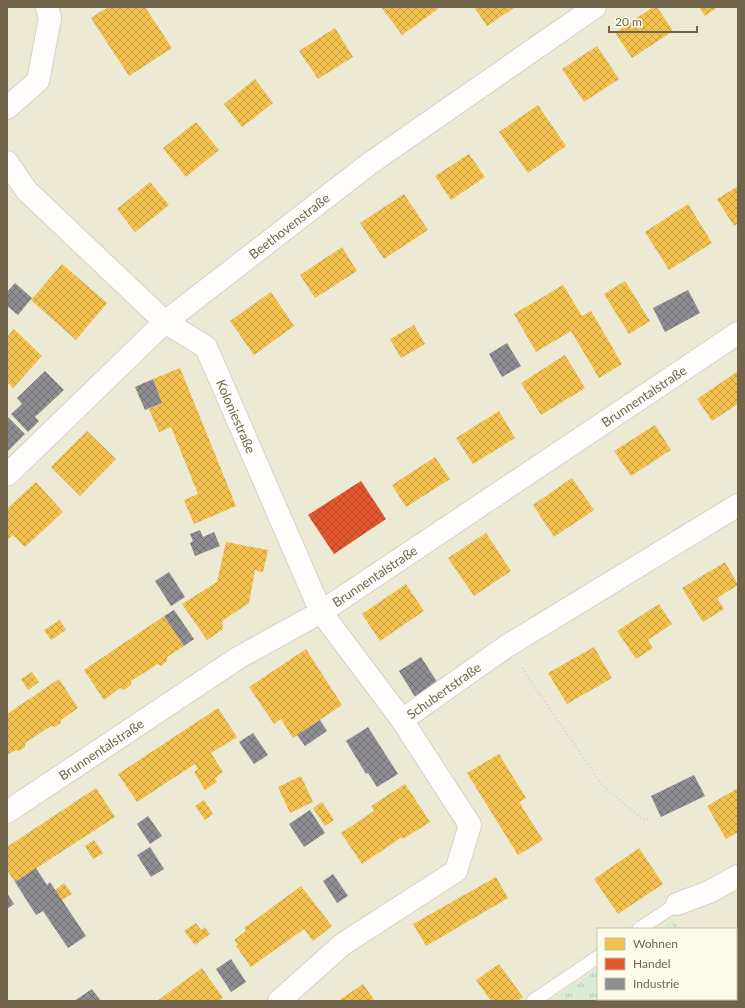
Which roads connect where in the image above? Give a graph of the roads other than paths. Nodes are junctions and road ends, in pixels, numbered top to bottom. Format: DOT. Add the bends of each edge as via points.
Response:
graph roads {
  1 [pos="47,7"];
  2 [pos="595,7"];
  3 [pos="7,108"];
  4 [pos="7,162"];
  5 [pos="165,322"];
  6 [pos="738,333"];
  7 [pos="7,475"];
  8 [pos="738,505"];
  9 [pos="321,612"];
  10 [pos="402,720"];
  11 [pos="7,812"];
  12 [pos="738,876"];
  13 [pos="677,904"];
  14 [pos="641,928"];
  15 [pos="597,958"];
  16 [pos="279,1001"];
  17 [pos="533,1001"];
  1 -- 3 [label="street" via="50,18 38,81"];
  2 -- 5 [label="street, Beethovenstraße" via="369,164"];
  4 -- 5 [label="street, Koloniestraße" via="27,191"];
  5 -- 7 [label="street, Beethovenstraße"];
  5 -- 9 [label="street, Koloniestraße" via="206,347"];
  6 -- 9 [label="street, Brunnentalstraße"];
  8 -- 10 [label="street, Schubertstraße" via="507,646"];
  9 -- 10 [label="street, Koloniestraße"];
  9 -- 11 [label="street, Brunnentalstraße" via="238,658"];
  10 -- 16 [label="street, Schubertstraße" via="470,825 456,871 343,944"];
  12 -- 13 [label="street" via="709,892"];
  13 -- 14 [label="lane"];
  15 -- 17 [label="lane"];
}
